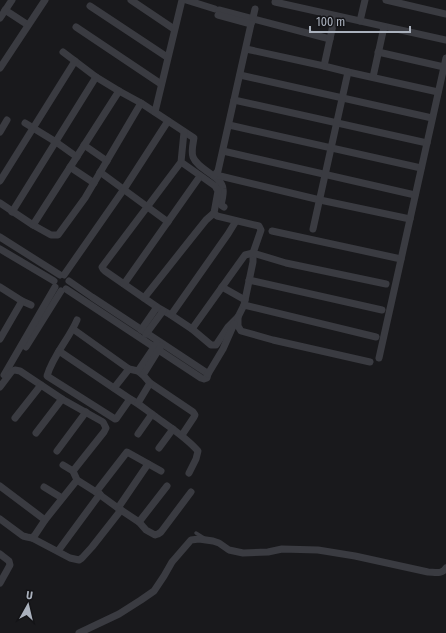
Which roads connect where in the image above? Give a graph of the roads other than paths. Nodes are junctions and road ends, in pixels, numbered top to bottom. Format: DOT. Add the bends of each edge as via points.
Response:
graph roads {
  1 [pos="12,0"];
  2 [pos="45,0"];
  3 [pos="131,0"];
  4 [pos="182,0"];
  5 [pos="186,0"];
  6 [pos="364,0"];
  7 [pos="386,0"];
  8 [pos="275,2"];
  9 [pos="90,6"];
  10 [pos="255,9"];
  11 [pos="5,10"];
  12 [pos="446,14"];
  13 [pos="335,16"];
  14 [pos="0,18"];
  15 [pos="360,21"];
  16 [pos="252,22"];
  17 [pos="28,25"];
  18 [pos="76,27"];
  19 [pos="384,27"];
  20 [pos="174,29"];
  21 [pos="330,39"];
  22 [pos="446,40"];
  23 [pos="246,49"];
  24 [pos="63,52"];
  25 [pos="378,52"];
  26 [pos="167,57"];
  27 [pos="446,58"];
  28 [pos="75,61"];
  29 [pos="324,66"];
  30 [pos="444,67"];
  31 [pos="0,68"];
  32 [pos="348,72"];
  33 [pos="240,75"];
  34 [pos="96,77"];
  35 [pos="373,77"];
  36 [pos="161,84"];
  37 [pos="119,91"];
  38 [pos="438,92"];
  39 [pos="342,98"];
  40 [pos="234,100"];
  41 [pos="141,102"];
  42 [pos="155,112"];
  43 [pos="432,118"];
  44 [pos="7,120"];
  45 [pos="168,121"];
  46 [pos="25,123"];
  47 [pos="337,123"];
  48 [pos="229,125"];
  49 [pos="33,128"];
  50 [pos="0,132"];
  51 [pos="184,132"];
  52 [pos="56,142"];
  53 [pos="426,144"];
  54 [pos="84,145"];
  55 [pos="331,148"];
  56 [pos="223,151"];
  57 [pos="77,157"];
  58 [pos="107,161"];
  59 [pos="181,162"];
  60 [pos="70,167"];
  61 [pos="421,168"];
  62 [pos="100,172"];
  63 [pos="325,174"];
  64 [pos="215,176"];
  65 [pos="198,179"];
  66 [pos="0,181"];
  67 [pos="94,183"];
  68 [pos="124,189"];
  69 [pos="415,195"];
  70 [pos="319,200"];
  71 [pos="0,203"];
  72 [pos="147,207"];
  73 [pos="224,207"];
  74 [pos="12,212"];
  75 [pos="214,213"];
  76 [pos="410,220"];
  77 [pos="236,221"];
  78 [pos="168,222"];
  79 [pos="33,225"];
  80 [pos="313,228"];
  81 [pos="272,231"];
  82 [pos="2,239"];
  83 [pos="0,250"];
  84 [pos="253,253"];
  85 [pos="401,260"];
  86 [pos="62,275"];
  87 [pos="249,280"];
  88 [pos="70,281"];
  89 [pos="124,284"];
  90 [pos="386,284"];
  91 [pos="59,287"];
  92 [pos="222,287"];
  93 [pos="0,288"];
  94 [pos="144,298"];
  95 [pos="22,301"];
  96 [pos="244,302"];
  97 [pos="31,305"];
  98 [pos="160,309"];
  99 [pos="382,310"];
  100 [pos="171,315"];
  101 [pos="238,317"];
  102 [pos="77,320"];
  103 [pos="192,329"];
  104 [pos="73,330"];
  105 [pos="144,332"];
  106 [pos="376,337"];
  107 [pos="0,339"];
  108 [pos="158,345"];
  109 [pos="26,347"];
  110 [pos="59,351"];
  111 [pos="379,358"];
  112 [pos="370,362"];
  113 [pos="130,368"];
  114 [pos="141,373"];
  115 [pos="4,375"];
  116 [pos="150,383"];
  117 [pos="41,385"];
  118 [pos="0,387"];
  119 [pos="114,388"];
  120 [pos="62,399"];
  121 [pos="130,399"];
  122 [pos="138,403"];
  123 [pos="86,412"];
  124 [pos="152,414"];
  125 [pos="15,418"];
  126 [pos="173,429"];
  127 [pos="36,433"];
  128 [pos="138,434"];
  129 [pos="182,435"];
  130 [pos="159,448"];
  131 [pos="57,450"];
  132 [pos="148,464"];
  133 [pos="63,465"];
  134 [pos="73,471"];
  135 [pos="161,471"];
  136 [pos="189,473"];
  137 [pos="77,480"];
  138 [pos="0,486"];
  139 [pos="167,486"];
  140 [pos="44,487"];
  141 [pos="191,492"];
  142 [pos="98,493"];
  143 [pos="62,498"];
  144 [pos="119,509"];
  145 [pos="0,519"];
  146 [pos="45,520"];
  147 [pos="139,522"];
  148 [pos="196,533"];
  149 [pos="32,538"];
  150 [pos="207,540"];
  151 [pos="58,551"];
  152 [pos="1,554"];
  153 [pos="446,568"];
  154 [pos="0,583"];
  155 [pos="79,633"];
  1 -- 11 [label="street"];
  2 -- 17 [label="street"];
  3 -- 20 [label="street"];
  4 -- 20 [label="street"];
  5 -- 16 [label="street"];
  6 -- 15 [label="street"];
  7 -- 12 [label="street"];
  8 -- 13 [label="street"];
  9 -- 26 [label="street"];
  10 -- 16 [label="street"];
  11 -- 14 [label="street"];
  11 -- 17 [label="street"];
  13 -- 15 [label="street"];
  13 -- 21 [label="street"];
  15 -- 19 [label="street"];
  16 -- 21 [label="street"];
  16 -- 23 [label="street"];
  17 -- 31 [label="street"];
  18 -- 36 [label="street"];
  19 -- 22 [label="street"];
  19 -- 25 [label="street"];
  20 -- 26 [label="street"];
  21 -- 29 [label="street"];
  23 -- 29 [label="street"];
  23 -- 33 [label="street"];
  24 -- 28 [label="street"];
  25 -- 30 [label="street"];
  25 -- 35 [label="street"];
  26 -- 36 [label="street"];
  27 -- 30 [label="street"];
  28 -- 34 [label="street"];
  28 -- 49 [label="street"];
  29 -- 32 [label="street"];
  30 -- 38 [label="street"];
  32 -- 35 [label="street"];
  32 -- 39 [label="street"];
  33 -- 39 [label="street"];
  33 -- 40 [label="street"];
  34 -- 37 [label="street"];
  34 -- 52 [label="street"];
  35 -- 38 [label="street"];
  36 -- 42 [label="street"];
  37 -- 41 [label="street"];
  37 -- 54 [label="street"];
  38 -- 43 [label="street"];
  39 -- 43 [label="street"];
  39 -- 47 [label="street"];
  40 -- 47 [label="street"];
  40 -- 48 [label="street"];
  41 -- 42 [label="street"];
  41 -- 58 [label="street"];
  42 -- 45 [label="street"];
  43 -- 53 [label="street"];
  44 -- 50 [label="street"];
  45 -- 51 [label="street"];
  45 -- 68 [label="street"];
  46 -- 49 [label="street"];
  47 -- 53 [label="street"];
  47 -- 55 [label="street"];
  48 -- 55 [label="street"];
  48 -- 56 [label="street"];
  49 -- 52 [label="street"];
  49 -- 66 [label="street"];
  51 -- 59 [label="street"];
  51 -- 64 [label="street" via="194,138 192,151 197,163"];
  52 -- 57 [label="street"];
  52 -- 74 [label="street"];
  53 -- 61 [label="street"];
  54 -- 57 [label="street"];
  54 -- 58 [label="street"];
  55 -- 61 [label="street"];
  55 -- 63 [label="street"];
  56 -- 63 [label="street"];
  56 -- 64 [label="street"];
  57 -- 60 [label="street"];
  58 -- 62 [label="street"];
  59 -- 72 [label="street"];
  59 -- 75 [label="street" via="215,186 218,191"];
  60 -- 67 [label="street"];
  60 -- 79 [label="street"];
  61 -- 69 [label="street"];
  62 -- 67 [label="street"];
  62 -- 68 [label="street"];
  63 -- 69 [label="street"];
  63 -- 70 [label="street"];
  64 -- 70 [label="street"];
  64 -- 73 [label="street" via="223,188"];
  65 -- 78 [label="street"];
  67 -- 79 [label="street" via="58,235 51,235"];
  68 -- 72 [label="street"];
  68 -- 86 [label="street"];
  69 -- 76 [label="street"];
  70 -- 76 [label="street"];
  70 -- 80 [label="street"];
  71 -- 74 [label="street"];
  72 -- 78 [label="street"];
  72 -- 89 [label="street" via="102,267"];
  74 -- 79 [label="street"];
  75 -- 77 [label="street"];
  75 -- 94 [label="street"];
  76 -- 85 [label="street"];
  77 -- 84 [label="street" via="259,226"];
  77 -- 100 [label="street"];
  78 -- 89 [label="street"];
  81 -- 85 [label="street"];
  82 -- 83 [label="street"];
  82 -- 86 [label="street"];
  83 -- 91 [label="street"];
  84 -- 87 [label="street"];
  84 -- 90 [label="street" via="286,263"];
  84 -- 92 [label="street" via="245,255"];
  85 -- 111 [label="street"];
  86 -- 88 [label="street"];
  86 -- 91 [label="street" via="56,277"];
  87 -- 96 [label="street"];
  87 -- 99 [label="street"];
  88 -- 91 [label="street" via="69,286"];
  88 -- 105 [label="street"];
  89 -- 94 [label="street"];
  91 -- 108 [label="street"];
  91 -- 109 [label="street"];
  91 -- 115 [label="street"];
  92 -- 96 [label="street"];
  92 -- 103 [label="street"];
  93 -- 95 [label="street"];
  94 -- 98 [label="street"];
  95 -- 97 [label="street"];
  95 -- 107 [label="street"];
  96 -- 101 [label="street"];
  96 -- 106 [label="street"];
  98 -- 100 [label="street"];
  98 -- 105 [label="street"];
  100 -- 103 [label="street"];
  101 -- 103 [label="street" via="214,346"];
  101 -- 108 [label="street" via="208,374"];
  101 -- 112 [label="street" via="241,331"];
  102 -- 104 [label="street"];
  104 -- 110 [label="street"];
  104 -- 113 [label="street"];
  105 -- 108 [label="street"];
  108 -- 114 [label="street"];
  110 -- 119 [label="street"];
  110 -- 121 [label="street" via="47,376 114,419"];
  113 -- 114 [label="street"];
  113 -- 119 [label="street"];
  114 -- 116 [label="street"];
  116 -- 122 [label="street"];
  116 -- 129 [label="street" via="194,412 194,417"];
  117 -- 118 [label="street" via="26,374 15,370"];
  117 -- 120 [label="street"];
  117 -- 125 [label="street"];
  119 -- 121 [label="street"];
  120 -- 123 [label="street"];
  120 -- 127 [label="street"];
  121 -- 122 [label="street"];
  122 -- 124 [label="street"];
  123 -- 131 [label="street"];
  123 -- 134 [label="street" via="103,422 106,428"];
  124 -- 126 [label="street"];
  124 -- 128 [label="street"];
  126 -- 129 [label="street"];
  126 -- 130 [label="street"];
  129 -- 136 [label="street" via="198,451"];
  132 -- 135 [label="street"];
  132 -- 142 [label="street" via="127,452"];
  132 -- 144 [label="street"];
  133 -- 134 [label="street"];
  134 -- 137 [label="street"];
  137 -- 142 [label="street"];
  137 -- 143 [label="street"];
  138 -- 146 [label="street"];
  139 -- 147 [label="street"];
  140 -- 143 [label="street"];
  141 -- 147 [label="street" via="158,534 150,533"];
  142 -- 144 [label="street"];
  142 -- 151 [label="street"];
  143 -- 146 [label="street"];
  144 -- 147 [label="street"];
  144 -- 151 [label="street" via="82,558 70,558"];
  145 -- 149 [label="street" via="23,536"];
  146 -- 149 [label="street"];
  148 -- 150 [label="lane"];
  149 -- 151 [label="street"];
  150 -- 153 [label="street" via="243,553 282,549 318,550 428,572 439,573"];
  150 -- 155 [label="street" via="191,540 172,562 154,591 146,597 119,614"];
  152 -- 154 [label="street" via="10,565"];
}
